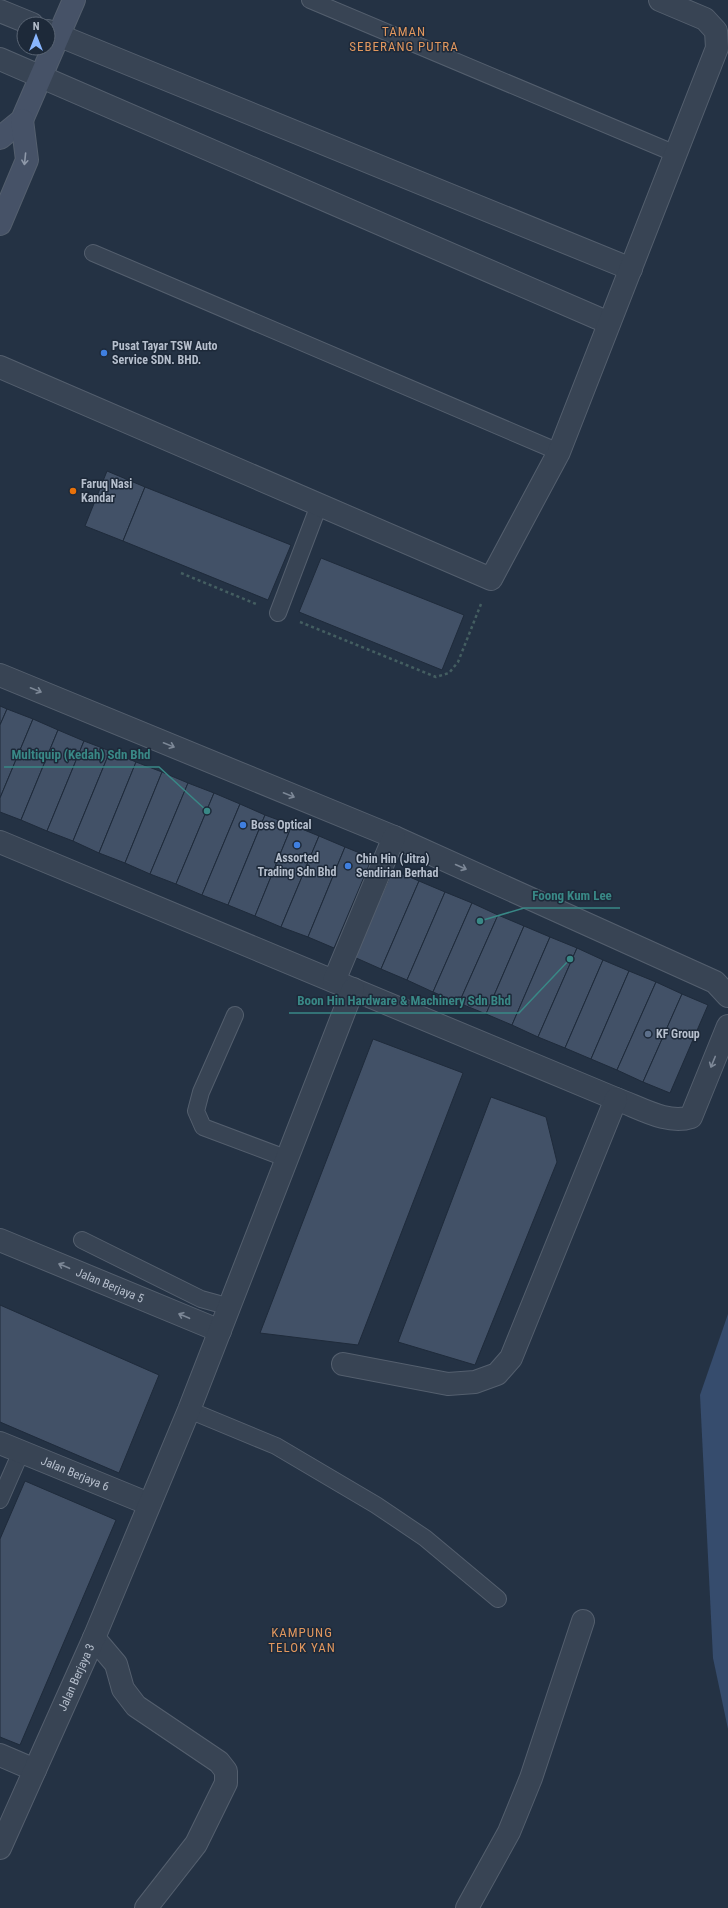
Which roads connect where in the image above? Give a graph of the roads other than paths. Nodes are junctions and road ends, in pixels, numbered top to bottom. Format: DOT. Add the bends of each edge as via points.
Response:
graph roads {
  1 [pos="74,0"];
  2 [pos="310,0"];
  3 [pos="660,0"];
  4 [pos="0,11"];
  5 [pos="16,18"];
  6 [pos="56,28"];
  7 [pos="56,34"];
  8 [pos="47,56"];
  9 [pos="0,59"];
  10 [pos="42,76"];
  11 [pos="22,120"];
  12 [pos="0,138"];
  13 [pos="676,154"];
  14 [pos="0,224"];
  15 [pos="93,253"];
  16 [pos="631,269"];
  17 [pos="609,323"];
  18 [pos="0,367"];
  19 [pos="559,452"];
  20 [pos="319,506"];
  21 [pos="278,613"];
  22 [pos="0,675"];
  23 [pos="394,837"];
  24 [pos="0,842"];
  25 [pos="344,985"];
  26 [pos="728,996"];
  27 [pos="235,1015"];
  28 [pos="728,1026"];
  29 [pos="616,1099"];
  30 [pos="288,1159"];
  31 [pos="0,1240"];
  32 [pos="82,1240"];
  33 [pos="230,1306"];
  34 [pos="220,1331"];
  35 [pos="343,1364"];
  36 [pos="189,1410"];
  37 [pos="0,1443"];
  38 [pos="21,1452"];
  39 [pos="0,1500"];
  40 [pos="149,1504"];
  41 [pos="498,1599"];
  42 [pos="583,1621"];
  43 [pos="94,1638"];
  44 [pos="0,1755"];
  45 [pos="35,1770"];
  46 [pos="0,1848"];
  47 [pos="146,1908"];
  48 [pos="467,1908"];
  1 -- 6 [label="main road"];
  2 -- 13 [label="lane"];
  3 -- 13 [label="street" via="705,19 716,31 717,48"];
  4 -- 5 [label="street"];
  7 -- 16 [label="street"];
  8 -- 10 [label="main road"];
  9 -- 10 [label="street"];
  10 -- 11 [label="main road"];
  10 -- 17 [label="street"];
  11 -- 12 [label="main road"];
  11 -- 14 [label="main road, one-way" via="27,160"];
  13 -- 16 [label="street"];
  15 -- 19 [label="lane"];
  16 -- 17 [label="street"];
  17 -- 19 [label="street"];
  18 -- 20 [label="street"];
  19 -- 20 [label="street" via="491,579"];
  20 -- 21 [label="lane"];
  22 -- 23 [label="street, one-way"];
  23 -- 25 [label="street, Jalan Berjaya 3"];
  23 -- 26 [label="street, one-way" via="715,982"];
  24 -- 25 [label="street"];
  25 -- 29 [label="street"];
  25 -- 30 [label="street, Jalan Berjaya 3"];
  27 -- 30 [label="lane" via="201,1092 196,1111 203,1127"];
  28 -- 29 [label="street, one-way" via="691,1117 680,1120 667,1118"];
  29 -- 35 [label="street" via="511,1358 497,1374 475,1382 448,1384"];
  30 -- 33 [label="street, Jalan Berjaya 3"];
  34 -- 31 [label="street, Jalan Berjaya 5, one-way"];
  32 -- 33 [label="lane" via="201,1300"];
  33 -- 34 [label="street, Jalan Berjaya 3"];
  34 -- 36 [label="street, Jalan Berjaya 3"];
  36 -- 40 [label="street, Jalan Berjaya 3"];
  36 -- 41 [label="lane" via="276,1446 376,1505 425,1538"];
  37 -- 38 [label="street, Jalan Berjaya 6"];
  38 -- 39 [label="lane"];
  38 -- 40 [label="street, Jalan Berjaya 6"];
  40 -- 43 [label="street, Jalan Berjaya 3"];
  42 -- 48 [label="street" via="531,1778 509,1832"];
  43 -- 45 [label="street, Jalan Berjaya 3"];
  43 -- 47 [label="street" via="116,1664 123,1689 136,1706 219,1762 226,1771 226,1783 196,1844"];
  44 -- 45 [label="street"];
  45 -- 46 [label="street, Jalan Berjaya 3"];
}
